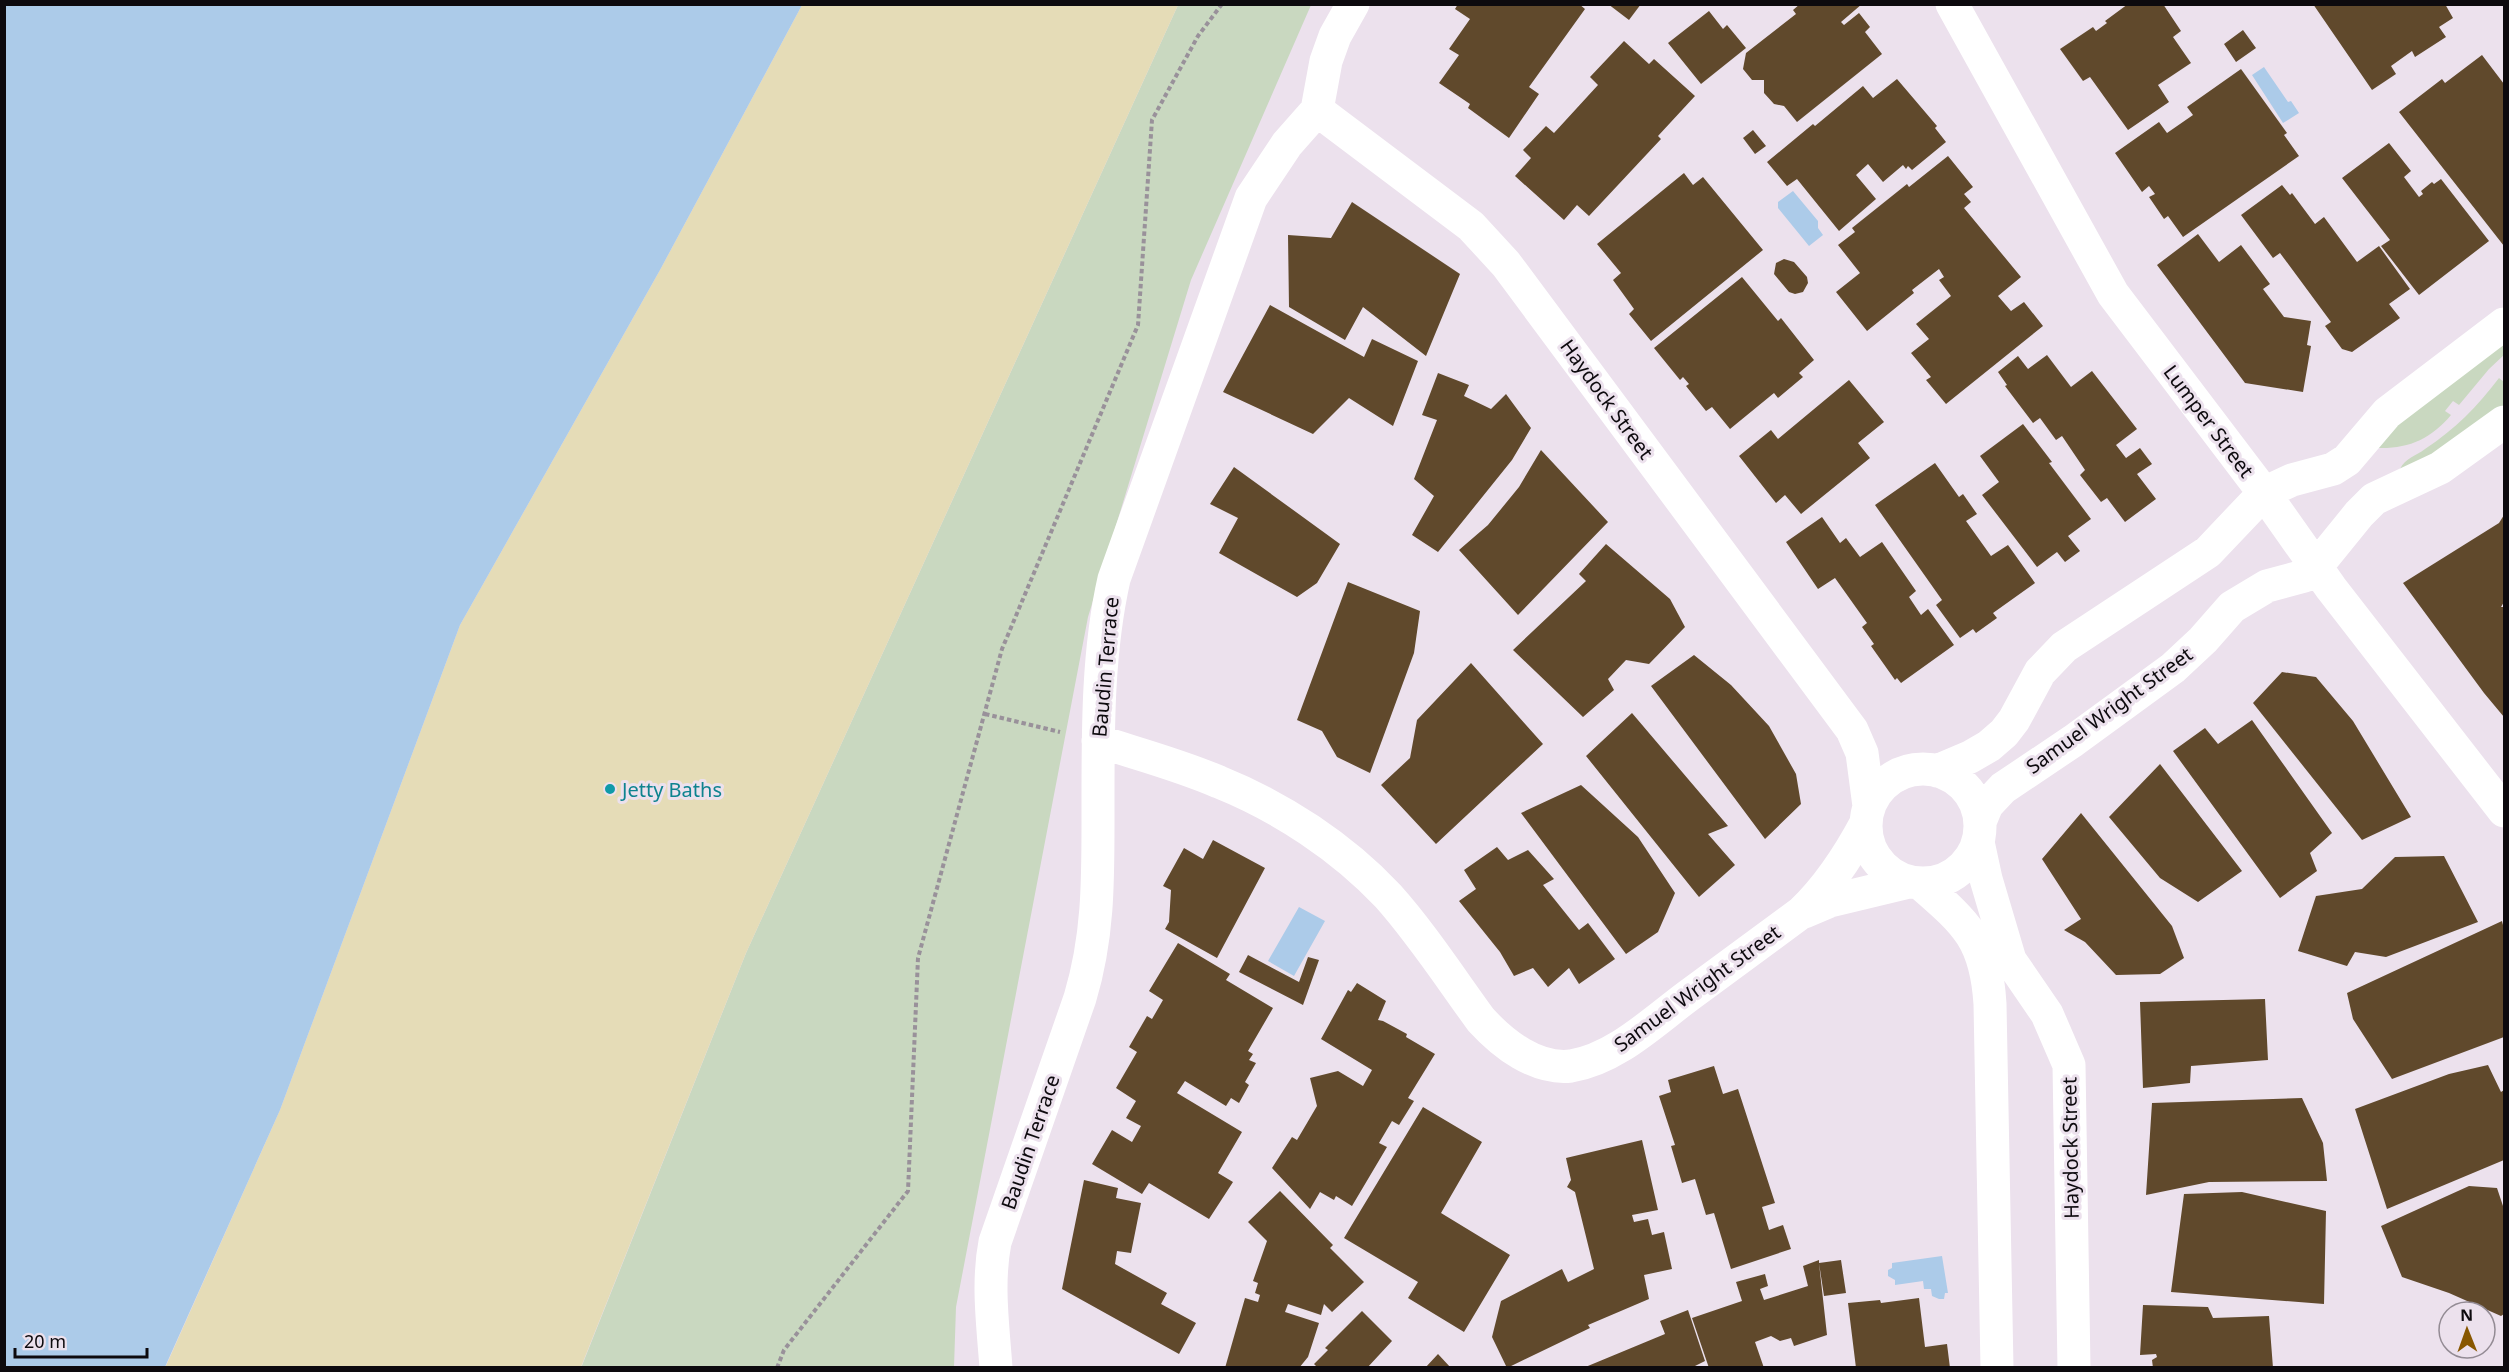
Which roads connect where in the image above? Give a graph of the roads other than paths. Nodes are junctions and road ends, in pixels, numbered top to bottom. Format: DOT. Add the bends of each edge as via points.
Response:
graph roads {
  1 [pos="1353,4"];
  2 [pos="1952,4"];
  3 [pos="1317,110"];
  4 [pos="2505,324"];
  5 [pos="2505,422"];
  6 [pos="2264,493"];
  7 [pos="2316,567"];
  8 [pos="1852,730"];
  9 [pos="1098,741"];
  10 [pos="1931,770"];
  11 [pos="2505,811"];
  12 [pos="1867,815"];
  13 [pos="1979,832"];
  14 [pos="1915,883"];
  15 [pos="1802,912"];
  16 [pos="996,1368"];
  17 [pos="1997,1368"];
  18 [pos="2074,1368"];
  1 -- 3 [label="street" via="1332,44"];
  2 -- 6 [label="street, Lumper Street" via="2113,294"];
  3 -- 8 [label="street, Haydock Street" via="1471,226 1506,264"];
  3 -- 9 [label="street, Baudin Terrace" via="1287,144 1251,198 1114,579 1104,634"];
  4 -- 6 [label="street" via="2387,413 2347,460 2333,469 2292,480"];
  5 -- 7 [label="street, Samuel Wright Street" via="2440,468 2374,500"];
  6 -- 7 [label="street, Lumper Street"];
  6 -- 10 [label="street" via="2208,552 2049,660 2014,720 1989,746 1971,757"];
  7 -- 11 [label="street, Lumper Street"];
  7 -- 13 [label="street, Samuel Wright Street" via="2304,576 2267,586 2232,607 2173,668 2003,788 1987,805"];
  8 -- 10 [label="street, Haydock Street" via="1897,760"];
  8 -- 12 [label="street, Haydock Street" via="1862,753"];
  9 -- 15 [label="street, Samuel Wright Street" via="1228,785 1328,844 1389,897 1497,1037 1542,1062 1569,1066 1618,1047"];
  9 -- 16 [label="street, Baudin Terrace" via="1096,903 1091,962 995,1242 990,1284"];
  10 -- 12 [label="street" via="1908,771 1891,778 1874,795"];
  10 -- 13 [label="street" via="1948,775 1967,789 1973,799"];
  12 -- 14 [label="street" via="1867,841 1879,863 1898,878"];
  12 -- 15 [label="street, Samuel Wright Street" via="1832,877"];
  13 -- 14 [label="street" via="1972,856 1956,873 1945,879"];
  13 -- 18 [label="street, Haydock Street" via="1986,879 2010,960 2047,1014 2069,1065"];
  14 -- 15 [label="street, Samuel Wright Street"];
  14 -- 17 [label="street" via="1957,915 1972,933 1986,968 1990,1004"];
}
